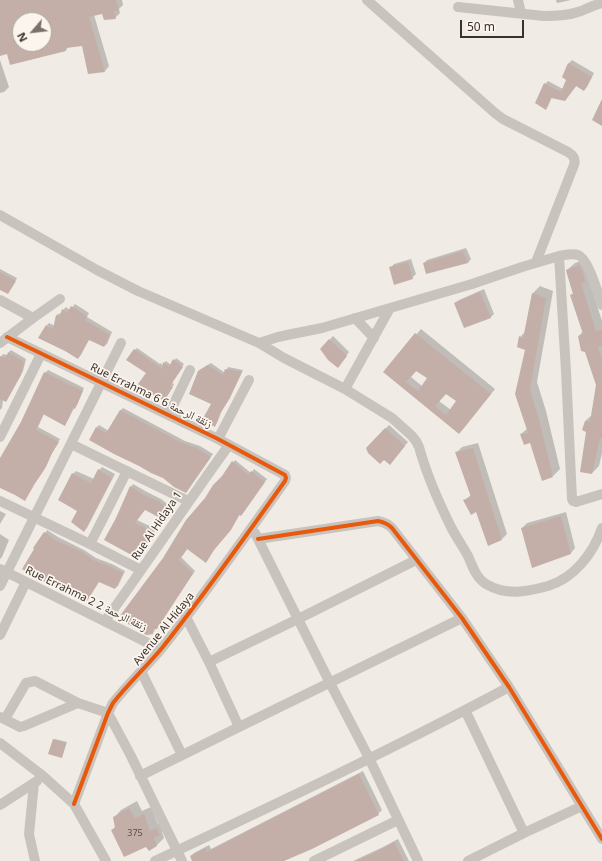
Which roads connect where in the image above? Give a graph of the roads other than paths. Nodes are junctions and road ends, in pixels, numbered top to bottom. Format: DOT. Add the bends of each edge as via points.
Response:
graph roads {
  1 [pos="367,0"];
  2 [pos="518,0"];
  3 [pos="598,5"];
  4 [pos="458,7"];
  5 [pos="521,13"];
  6 [pos="0,215"];
  7 [pos="559,256"];
  8 [pos="536,262"];
  9 [pos="60,299"];
  10 [pos="0,300"];
  11 [pos="602,305"];
  12 [pos="390,308"];
  13 [pos="33,318"];
  14 [pos="355,318"];
  15 [pos="374,338"];
  16 [pos="4,340"];
  17 [pos="122,343"];
  18 [pos="259,344"];
  19 [pos="41,354"];
  20 [pos="190,370"];
  21 [pos="249,380"];
  22 [pos="102,383"];
  23 [pos="345,389"];
  24 [pos="169,414"];
  25 [pos="1,433"];
  26 [pos="218,439"];
  27 [pos="71,444"];
  28 [pos="229,444"];
  29 [pos="127,471"];
  30 [pos="285,474"];
  31 [pos="602,494"];
  32 [pos="0,501"];
  33 [pos="188,502"];
  34 [pos="34,517"];
  35 [pos="252,528"];
  36 [pos="602,528"];
  37 [pos="258,539"];
  38 [pos="90,544"];
  39 [pos="416,560"];
  40 [pos="141,570"];
  41 [pos="3,571"];
  42 [pos="26,582"];
  43 [pos="0,586"];
  44 [pos="186,617"];
  45 [pos="462,618"];
  46 [pos="298,619"];
  47 [pos="105,621"];
  48 [pos="0,635"];
  49 [pos="160,649"];
  50 [pos="209,662"];
  51 [pos="141,671"];
  52 [pos="330,683"];
  53 [pos="509,687"];
  54 [pos="78,703"];
  55 [pos="465,710"];
  56 [pos="108,712"];
  57 [pos="3,718"];
  58 [pos="239,726"];
  59 [pos="0,743"];
  60 [pos="182,755"];
  61 [pos="369,758"];
  62 [pos="43,776"];
  63 [pos="140,776"];
  64 [pos="34,783"];
  65 [pos="74,804"];
  66 [pos="0,805"];
  67 [pos="582,806"];
  68 [pos="398,820"];
  69 [pos="524,833"];
  70 [pos="602,839"];
  71 [pos="177,850"];
  72 [pos="35,861"];
  73 [pos="106,861"];
  74 [pos="155,861"];
  75 [pos="182,861"];
  76 [pos="314,861"];
  77 [pos="418,861"];
  78 [pos="468,861"];
  1 -- 8 [label="street" via="495,113 573,156 574,165"];
  2 -- 5 [label="street"];
  3 -- 5 [label="street" via="566,15"];
  4 -- 5 [label="street"];
  6 -- 18 [label="street" via="138,291"];
  7 -- 8 [label="street"];
  7 -- 11 [label="street" via="575,254 582,257"];
  7 -- 31 [label="street" via="572,499 576,502"];
  8 -- 12 [label="street"];
  9 -- 13 [label="street"];
  10 -- 13 [label="street"];
  12 -- 14 [label="street"];
  12 -- 15 [label="street"];
  13 -- 16 [label="street"];
  14 -- 15 [label="street"];
  14 -- 18 [label="street"];
  15 -- 23 [label="street"];
  16 -- 19 [label="street, Rue Errahma 6 6 زنقة الرحمة"];
  17 -- 22 [label="street"];
  18 -- 23 [label="street"];
  19 -- 22 [label="street, Rue Errahma 6 6 زنقة الرحمة"];
  19 -- 25 [label="street"];
  20 -- 24 [label="street"];
  21 -- 26 [label="street"];
  22 -- 24 [label="street, Rue Errahma 6 6 زنقة الرحمة"];
  22 -- 27 [label="street"];
  23 -- 36 [label="street" via="392,418 416,441 451,528 479,578 486,584 505,591 524,592 562,580 576,570"];
  24 -- 26 [label="street, Rue Errahma 6 6 زنقة الرحمة"];
  26 -- 28 [label="street, Rue Errahma 6 6 زنقة الرحمة"];
  27 -- 29 [label="street"];
  27 -- 34 [label="street"];
  28 -- 30 [label="street, Rue Errahma 6 6 زنقة الرحمة"];
  28 -- 33 [label="street, Rue Al Hidaya 1"];
  29 -- 33 [label="street"];
  29 -- 38 [label="street"];
  30 -- 35 [label="street, Avenue Al Hidaya" via="286,481"];
  32 -- 34 [label="street"];
  33 -- 40 [label="street, Rue Al Hidaya 1"];
  34 -- 38 [label="street"];
  34 -- 41 [label="street"];
  35 -- 37 [label="street"];
  35 -- 44 [label="street, Avenue Al Hidaya"];
  37 -- 39 [label="street" via="381,522 392,528"];
  37 -- 46 [label="street"];
  38 -- 40 [label="street"];
  39 -- 45 [label="street"];
  39 -- 46 [label="street"];
  40 -- 47 [label="street, Rue Al Hidaya 1"];
  41 -- 42 [label="street, Rue Errahma 2 2 زنقة الرحمة"];
  41 -- 43 [label="street"];
  42 -- 47 [label="street, Rue Errahma 2 2 زنقة الرحمة"];
  42 -- 48 [label="street"];
  44 -- 49 [label="street, Avenue Al Hidaya"];
  44 -- 50 [label="street"];
  45 -- 52 [label="street"];
  45 -- 53 [label="street"];
  46 -- 50 [label="street"];
  46 -- 52 [label="street"];
  47 -- 49 [label="street, Rue Errahma 2 2 زنقة الرحمة"];
  49 -- 51 [label="street, Avenue Al Hidaya"];
  50 -- 58 [label="street"];
  51 -- 56 [label="street, Avenue Al Hidaya"];
  51 -- 60 [label="street"];
  52 -- 58 [label="street"];
  52 -- 61 [label="street"];
  53 -- 55 [label="street"];
  53 -- 67 [label="street"];
  54 -- 56 [label="street"];
  54 -- 57 [label="street" via="24,726"];
  54 -- 57 [label="street" via="35,681 26,683"];
  55 -- 61 [label="street"];
  55 -- 69 [label="street"];
  56 -- 63 [label="street"];
  56 -- 65 [label="street, Avenue Al Hidaya"];
  58 -- 60 [label="street"];
  59 -- 62 [label="street"];
  60 -- 63 [label="street"];
  61 -- 68 [label="street"];
  61 -- 71 [label="street"];
  62 -- 64 [label="street"];
  62 -- 65 [label="street"];
  63 -- 71 [label="street"];
  64 -- 66 [label="street"];
  64 -- 72 [label="street" via="29,834"];
  65 -- 73 [label="street"];
  67 -- 69 [label="street"];
  67 -- 70 [label="street"];
  68 -- 76 [label="street"];
  68 -- 77 [label="street"];
  69 -- 78 [label="street"];
  71 -- 74 [label="street"];
  71 -- 75 [label="street"];
}
